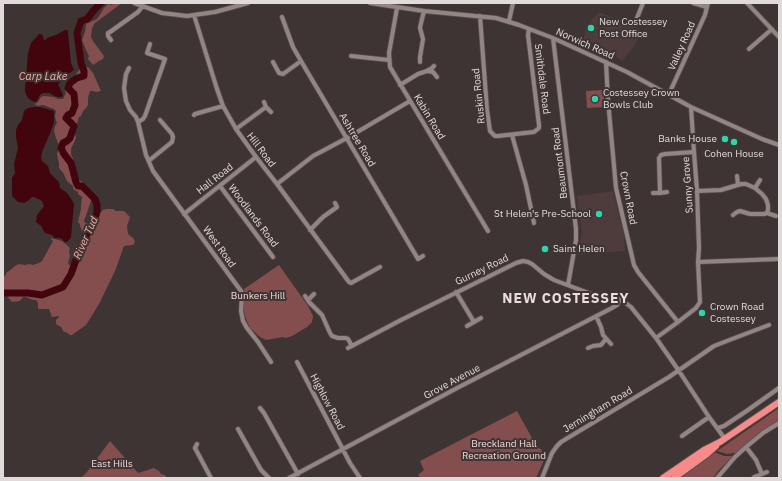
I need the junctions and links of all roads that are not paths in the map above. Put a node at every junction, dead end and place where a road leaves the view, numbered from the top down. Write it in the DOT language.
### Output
graph roads {
  1 [pos="134,3"];
  2 [pos="248,3"];
  3 [pos="370,3"];
  4 [pos="513,3"];
  5 [pos="643,3"];
  6 [pos="693,3"];
  7 [pos="747,3"];
  8 [pos="707,5"];
  9 [pos="142,6"];
  10 [pos="397,8"];
  11 [pos="424,11"];
  12 [pos="194,15"];
  13 [pos="480,16"];
  14 [pos="644,16"];
  15 [pos="282,17"];
  16 [pos="509,21"];
  17 [pos="529,28"];
  18 [pos="772,29"];
  19 [pos="779,37"];
  20 [pos="553,38"];
  21 [pos="111,40"];
  22 [pos="150,44"];
  23 [pos="749,49"];
  24 [pos="166,54"];
  25 [pos="351,56"];
  26 [pos="165,59"];
  27 [pos="389,60"];
  28 [pos="301,61"];
  29 [pos="273,62"];
  30 [pos="420,62"];
  31 [pos="606,62"];
  32 [pos="434,66"];
  33 [pos="129,68"];
  34 [pos="428,71"];
  35 [pos="437,77"];
  36 [pos="400,85"];
  37 [pos="669,94"];
  38 [pos="410,101"];
  39 [pos="264,102"];
  40 [pos="223,106"];
  41 [pos="266,107"];
  42 [pos="692,107"];
  43 [pos="271,112"];
  44 [pos="194,115"];
  45 [pos="160,120"];
  46 [pos="138,122"];
  47 [pos="236,130"];
  48 [pos="512,135"];
  49 [pos="347,138"];
  50 [pos="779,145"];
  51 [pos="168,146"];
  52 [pos="171,150"];
  53 [pos="694,152"];
  54 [pos="256,157"];
  55 [pos="148,160"];
  56 [pos="737,176"];
  57 [pos="760,180"];
  58 [pos="277,184"];
  59 [pos="738,185"];
  60 [pos="220,186"];
  61 [pos="755,188"];
  62 [pos="697,191"];
  63 [pos="667,192"];
  64 [pos="653,193"];
  65 [pos="660,193"];
  66 [pos="335,203"];
  67 [pos="767,212"];
  68 [pos="184,214"];
  69 [pos="733,215"];
  70 [pos="776,216"];
  71 [pos="534,223"];
  72 [pos="310,230"];
  73 [pos="488,231"];
  74 [pos="423,256"];
  75 [pos="273,257"];
  76 [pos="779,259"];
  77 [pos="698,262"];
  78 [pos="379,270"];
  79 [pos="568,285"];
  80 [pos="456,292"];
  81 [pos="314,294"];
  82 [pos="305,296"];
  83 [pos="620,299"];
  84 [pos="308,300"];
  85 [pos="596,316"];
  86 [pos="481,318"];
  87 [pos="474,322"];
  88 [pos="678,322"];
  89 [pos="769,325"];
  90 [pos="467,326"];
  91 [pos="656,338"];
  92 [pos="606,340"];
  93 [pos="611,344"];
  94 [pos="588,348"];
  95 [pos="271,362"];
  96 [pos="297,362"];
  97 [pos="679,371"];
  98 [pos="779,388"];
  99 [pos="779,402"];
  100 [pos="260,408"];
  101 [pos="709,417"];
  102 [pos="779,423"];
  103 [pos="718,428"];
  104 [pos="238,430"];
  105 [pos="682,436"];
  106 [pos="723,440"];
  107 [pos="197,444"];
  108 [pos="746,447"];
  109 [pos="344,449"];
  110 [pos="767,472"];
  111 [pos="298,474"];
  112 [pos="762,474"];
  113 [pos="754,477"];
  114 [pos="211,478"];
  115 [pos="269,478"];
  116 [pos="289,478"];
  117 [pos="360,478"];
  118 [pos="542,478"];
  119 [pos="663,478"];
  120 [pos="674,478"];
  121 [pos="717,478"];
  1 -- 9 [label="street"];
  2 -- 12 [label="street"];
  3 -- 10 [label="street, Norwich Road"];
  4 -- 16 [label="street"];
  5 -- 14 [label="street"];
  6 -- 8 [label="street"];
  7 -- 18 [label="street"];
  8 -- 37 [label="street, Valley Road"];
  9 -- 12 [label="street"];
  9 -- 21 [label="street"];
  10 -- 11 [label="street, Norwich Road"];
  10 -- 27 [label="street, Kabin Road"];
  11 -- 13 [label="street, Norwich Road"];
  11 -- 30 [label="street"];
  12 -- 40 [label="street, Hill Road"];
  13 -- 16 [label="street, Norwich Road"];
  13 -- 48 [label="street, Ruskin Road"];
  15 -- 28 [label="street, Ashtree Road"];
  16 -- 17 [label="street, Norwich Road"];
  17 -- 20 [label="street, Norwich Road"];
  17 -- 48 [label="street, Smithdale Road"];
  18 -- 19 [label="street"];
  18 -- 23 [label="street"];
  20 -- 31 [label="street, Norwich Road"];
  20 -- 79 [label="street, Beaumont Road"];
  22 -- 26 [label="street"];
  24 -- 26 [label="street"];
  25 -- 27 [label="street"];
  26 -- 46 [label="street"];
  27 -- 36 [label="street, Kabin Road"];
  28 -- 29 [label="street"];
  28 -- 49 [label="street, Ashtree Road"];
  31 -- 37 [label="street, Norwich Road"];
  31 -- 88 [label="street, Crown Road"];
  32 -- 34 [label="street"];
  33 -- 46 [label="street, West Road"];
  34 -- 35 [label="street"];
  34 -- 36 [label="street"];
  36 -- 38 [label="street, Kabin Road"];
  37 -- 42 [label="street, Norwich Road"];
  38 -- 49 [label="street"];
  38 -- 73 [label="street, Kabin Road"];
  39 -- 41 [label="street"];
  40 -- 44 [label="street"];
  40 -- 47 [label="street, Hill Road"];
  41 -- 43 [label="street"];
  41 -- 47 [label="street"];
  42 -- 50 [label="street, Norwich Road"];
  42 -- 53 [label="street, Sunny Grove"];
  45 -- 51 [label="street"];
  46 -- 55 [label="street, West Road"];
  47 -- 54 [label="street, Hill Road"];
  48 -- 71 [label="street"];
  49 -- 58 [label="street"];
  49 -- 74 [label="street, Ashtree Road"];
  51 -- 52 [label="street"];
  51 -- 55 [label="street"];
  53 -- 62 [label="street, Sunny Grove"];
  53 -- 65 [label="street"];
  54 -- 58 [label="street, Hill Road"];
  54 -- 60 [label="street, Hall Road"];
  55 -- 68 [label="street, West Road"];
  56 -- 59 [label="street"];
  57 -- 61 [label="street"];
  58 -- 72 [label="street, Hill Road"];
  59 -- 61 [label="street"];
  59 -- 62 [label="street"];
  60 -- 68 [label="street, Hall Road"];
  60 -- 75 [label="street, Woodlands Road"];
  61 -- 67 [label="street"];
  62 -- 77 [label="street, Sunny Grove"];
  63 -- 65 [label="street"];
  64 -- 65 [label="street"];
  66 -- 72 [label="street"];
  67 -- 69 [label="street"];
  67 -- 70 [label="street"];
  68 -- 95 [label="street, West Road"];
  72 -- 78 [label="street, Hill Road"];
  76 -- 77 [label="street"];
  77 -- 88 [label="street, Sunny Grove"];
  79 -- 80 [label="street, Gurney Road"];
  79 -- 83 [label="street, Gurney Road"];
  80 -- 84 [label="street, Gurney Road"];
  80 -- 87 [label="street"];
  81 -- 84 [label="street"];
  82 -- 84 [label="street"];
  83 -- 85 [label="street, Grove Avenue"];
  83 -- 91 [label="street"];
  85 -- 92 [label="street"];
  85 -- 109 [label="street, Grove Avenue"];
  86 -- 87 [label="street"];
  87 -- 90 [label="street"];
  88 -- 91 [label="street"];
  89 -- 97 [label="street, Jerningham Road"];
  91 -- 97 [label="street"];
  92 -- 93 [label="street"];
  92 -- 94 [label="street"];
  96 -- 109 [label="street, Highlow Road"];
  97 -- 101 [label="street"];
  97 -- 118 [label="street, Jerningham Road"];
  98 -- 103 [label="street"];
  99 -- 106 [label="highway"];
  100 -- 111 [label="street"];
  101 -- 103 [label="street"];
  101 -- 105 [label="street"];
  102 -- 108 [label="street"];
  103 -- 106 [label="street"];
  104 -- 115 [label="street"];
  106 -- 119 [label="highway"];
  106 -- 120 [label="highway"];
  107 -- 114 [label="street"];
  108 -- 112 [label="street"];
  108 -- 121 [label="street"];
  109 -- 111 [label="street, Grove Avenue"];
  109 -- 117 [label="street, Highlow Road"];
  110 -- 112 [label="street"];
  111 -- 116 [label="street, Grove Avenue"];
  112 -- 113 [label="street"];
}
